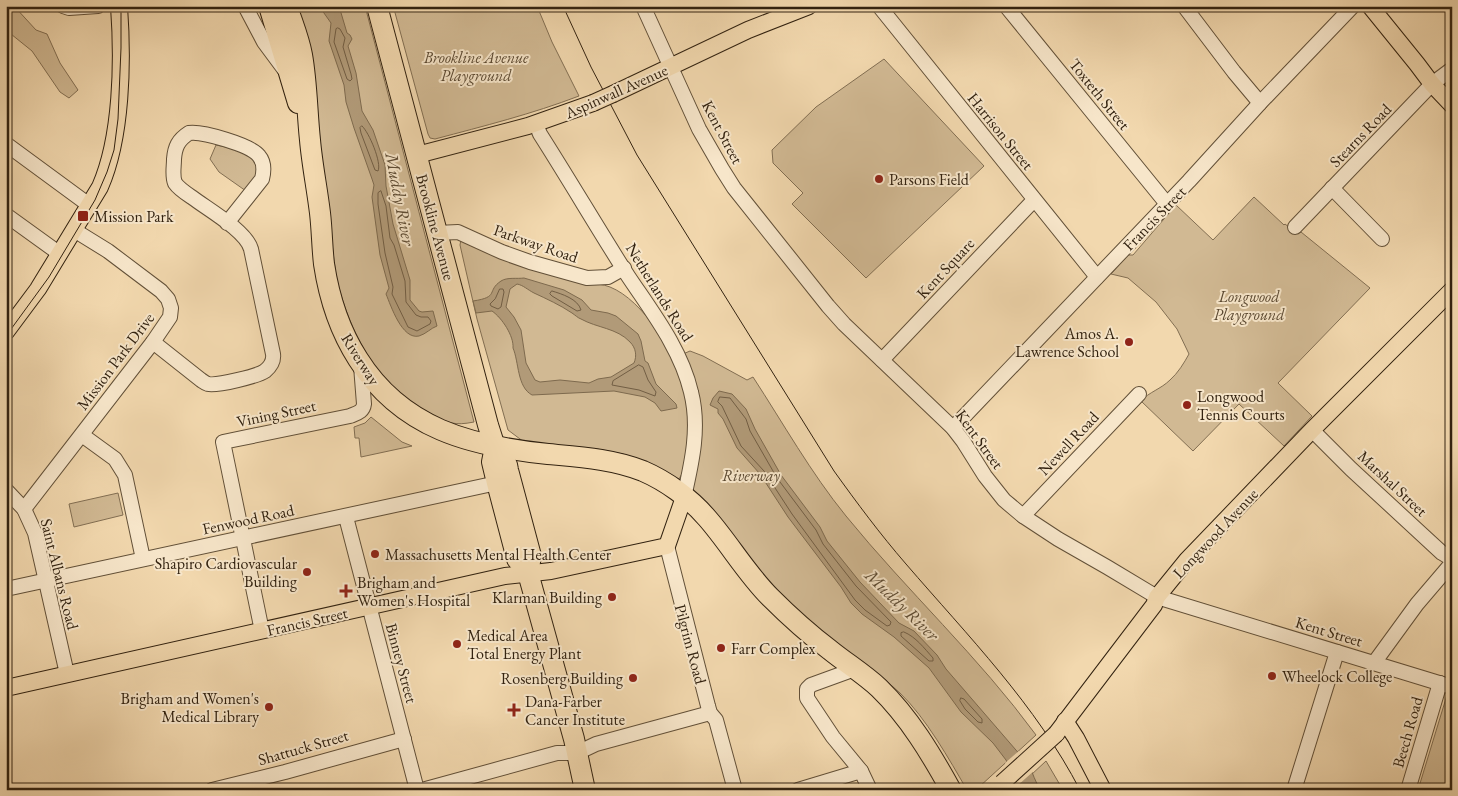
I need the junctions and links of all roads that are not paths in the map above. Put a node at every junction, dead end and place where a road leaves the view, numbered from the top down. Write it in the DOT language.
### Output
graph roads {
  1 [pos="63,6"];
  2 [pos="98,6"];
  3 [pos="119,6"];
  4 [pos="245,6"];
  5 [pos="269,6"];
  6 [pos="287,6"];
  7 [pos="377,6"];
  8 [pos="643,6"];
  9 [pos="809,6"];
  10 [pos="879,6"];
  11 [pos="1006,6"];
  12 [pos="1184,6"];
  13 [pos="1353,6"];
  14 [pos="1370,6"];
  15 [pos="671,67"];
  16 [pos="1452,69"];
  17 [pos="292,80"];
  18 [pos="1432,84"];
  19 [pos="1260,102"];
  20 [pos="1452,105"];
  21 [pos="536,124"];
  22 [pos="310,143"];
  23 [pos="6,144"];
  24 [pos="417,155"];
  25 [pos="1332,188"];
  26 [pos="1034,200"];
  27 [pos="1167,204"];
  28 [pos="89,205"];
  29 [pos="6,215"];
  30 [pos="227,223"];
  31 [pos="1295,227"];
  32 [pos="74,230"];
  33 [pos="437,233"];
  34 [pos="1382,239"];
  35 [pos="60,254"];
  36 [pos="624,268"];
  37 [pos="1096,277"];
  38 [pos="1452,290"];
  39 [pos="6,332"];
  40 [pos="153,342"];
  41 [pos="882,360"];
  42 [pos="361,365"];
  43 [pos="1139,394"];
  44 [pos="953,428"];
  45 [pos="1312,430"];
  46 [pos="82,435"];
  47 [pos="495,447"];
  48 [pos="497,483"];
  49 [pos="6,490"];
  50 [pos="684,496"];
  51 [pos="24,510"];
  52 [pos="1023,516"];
  53 [pos="346,517"];
  54 [pos="242,538"];
  55 [pos="666,546"];
  56 [pos="143,559"];
  57 [pos="1452,561"];
  58 [pos="528,573"];
  59 [pos="46,580"];
  60 [pos="6,589"];
  61 [pos="1157,597"];
  62 [pos="369,607"];
  63 [pos="262,630"];
  64 [pos="1337,652"];
  65 [pos="1374,663"];
  66 [pos="856,669"];
  67 [pos="67,674"];
  68 [pos="1446,685"];
  69 [pos="6,688"];
  70 [pos="710,713"];
  71 [pos="1061,727"];
  72 [pos="404,739"];
  73 [pos="577,753"];
  74 [pos="861,772"];
  75 [pos="999,787"];
  76 [pos="212,790"];
  77 [pos="417,790"];
  78 [pos="422,790"];
  79 [pos="585,790"];
  80 [pos="735,790"];
  81 [pos="798,790"];
  82 [pos="870,790"];
  83 [pos="951,790"];
  84 [pos="1103,790"];
  85 [pos="1294,790"];
  86 [pos="1408,790"];
  1 -- 2 [label="street"];
  3 -- 28 [label="main road"];
  4 -- 17 [label="street"];
  5 -- 17 [label="highway, Riverway"];
  6 -- 22 [label="highway, Riverway"];
  7 -- 24 [label="highway, Brookline Avenue"];
  8 -- 15 [label="street, Kent Street"];
  9 -- 15 [label="main road, Aspinwall Avenue"];
  10 -- 26 [label="street, Harrison Street"];
  11 -- 27 [label="street, Toxteth Street"];
  12 -- 19 [label="street"];
  13 -- 19 [label="street, Francis Street"];
  14 -- 18 [label="main road"];
  15 -- 21 [label="main road, Aspinwall Avenue, bridge"];
  15 -- 41 [label="street, Kent Street"];
  16 -- 18 [label="street, Stearns Road"];
  17 -- 22 [label="highway, Riverway"];
  18 -- 20 [label="main road"];
  18 -- 25 [label="street, Stearns Road"];
  19 -- 27 [label="street, Francis Street"];
  21 -- 24 [label="main road, Aspinwall Avenue"];
  21 -- 36 [label="street, Netherlands Road"];
  22 -- 42 [label="highway, Riverway"];
  23 -- 28 [label="street"];
  24 -- 33 [label="highway, Brookline Avenue"];
  25 -- 31 [label="street, Stearns Road"];
  25 -- 34 [label="street"];
  26 -- 37 [label="street, Harrison Street"];
  26 -- 41 [label="street, Kent Square"];
  27 -- 37 [label="street, Francis Street"];
  28 -- 32 [label="main road"];
  29 -- 35 [label="street"];
  30 -- 30 [label="street"];
  30 -- 40 [label="street"];
  32 -- 35 [label="main road"];
  32 -- 40 [label="street, Mission Park Drive"];
  33 -- 36 [label="street, Parkway Road"];
  33 -- 47 [label="highway, Brookline Avenue"];
  35 -- 39 [label="main road"];
  36 -- 50 [label="street, Netherlands Road"];
  37 -- 44 [label="street, Francis Street"];
  38 -- 45 [label="main road, Longwood Avenue"];
  40 -- 46 [label="street, Mission Park Drive"];
  41 -- 44 [label="street, Kent Street"];
  42 -- 47 [label="highway, Riverway"];
  42 -- 54 [label="street, Vining Street"];
  43 -- 52 [label="street, Newell Road"];
  44 -- 52 [label="street, Kent Street"];
  45 -- 57 [label="street, Marshal Street"];
  45 -- 61 [label="main road, Longwood Avenue"];
  46 -- 51 [label="street, Mission Park Drive"];
  46 -- 56 [label="street"];
  47 -- 48 [label="highway, Brookline Avenue"];
  47 -- 50 [label="highway, Riverway"];
  47 -- 58 [label="highway, Brookline Avenue"];
  48 -- 53 [label="street, Fenwood Road"];
  48 -- 58 [label="highway, Brookline Avenue"];
  49 -- 51 [label="street, Saint Albans Road"];
  50 -- 55 [label="main road"];
  50 -- 66 [label="highway, Riverway"];
  51 -- 59 [label="street, Saint Albans Road"];
  52 -- 61 [label="street, Kent Street"];
  53 -- 54 [label="street, Fenwood Road"];
  53 -- 62 [label="street, Binney Street"];
  54 -- 56 [label="street, Fenwood Road"];
  54 -- 63 [label="street, Vining Street"];
  55 -- 58 [label="main road, Francis Street"];
  55 -- 70 [label="street, Pilgrim Road"];
  56 -- 59 [label="street, Fenwood Road"];
  57 -- 65 [label="street"];
  58 -- 62 [label="main road, Francis Street"];
  58 -- 73 [label="highway, Brookline Avenue"];
  59 -- 60 [label="street, Fenwood Road"];
  59 -- 67 [label="street, Saint Albans Road"];
  61 -- 64 [label="street, Kent Street"];
  61 -- 71 [label="main road, Longwood Avenue"];
  62 -- 63 [label="main road, Francis Street"];
  62 -- 72 [label="street, Binney Street"];
  63 -- 67 [label="main road, Francis Street"];
  64 -- 65 [label="street, Kent Street"];
  64 -- 85 [label="street"];
  65 -- 68 [label="street, Kent Street"];
  66 -- 74 [label="street"];
  66 -- 83 [label="highway, Riverway"];
  67 -- 69 [label="main road, Francis Street"];
  68 -- 86 [label="street, Beech Road"];
  70 -- 73 [label="street"];
  70 -- 80 [label="street, Pilgrim Road"];
  71 -- 75 [label="main road, Longwood Avenue, bridge"];
  71 -- 84 [label="main road"];
  72 -- 76 [label="street, Shattuck Street"];
  72 -- 77 [label="street, Binney Street"];
  73 -- 78 [label="street"];
  73 -- 79 [label="highway, Brookline Avenue"];
  74 -- 81 [label="street"];
  74 -- 82 [label="street"];
}
